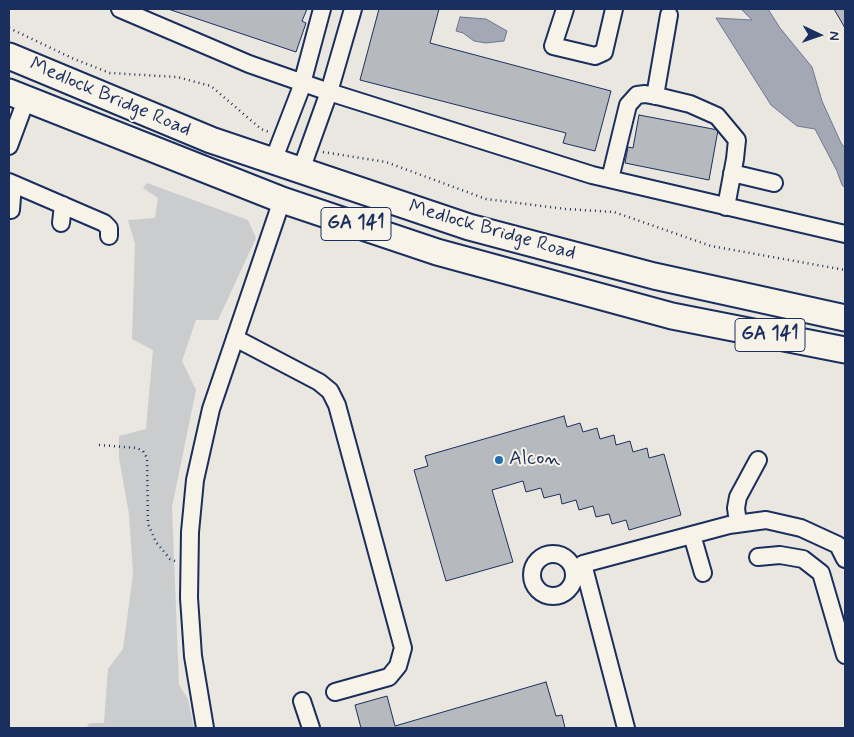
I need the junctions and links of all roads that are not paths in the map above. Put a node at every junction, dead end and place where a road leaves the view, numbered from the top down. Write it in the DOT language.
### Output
graph roads {
  1 [pos="120,9"];
  2 [pos="353,9"];
  3 [pos="565,9"];
  4 [pos="614,9"];
  5 [pos="669,15"];
  6 [pos="320,16"];
  7 [pos="346,31"];
  8 [pos="9,41"];
  9 [pos="9,56"];
  10 [pos="56,77"];
  11 [pos="302,82"];
  12 [pos="329,92"];
  13 [pos="17,96"];
  14 [pos="656,96"];
  15 [pos="9,146"];
  16 [pos="304,160"];
  17 [pos="272,161"];
  18 [pos="732,173"];
  19 [pos="610,179"];
  20 [pos="11,183"];
  21 [pos="774,183"];
  22 [pos="282,200"];
  23 [pos="62,205"];
  24 [pos="726,207"];
  25 [pos="11,210"];
  26 [pos="61,223"];
  27 [pos="845,234"];
  28 [pos="109,236"];
  29 [pos="845,318"];
  30 [pos="235,338"];
  31 [pos="845,350"];
  32 [pos="758,460"];
  33 [pos="738,523"];
  34 [pos="692,535"];
  35 [pos="758,557"];
  36 [pos="845,559"];
  37 [pos="703,573"];
  38 [pos="845,655"];
  39 [pos="334,692"];
  40 [pos="302,700"];
  41 [pos="205,728"];
  42 [pos="311,728"];
  43 [pos="626,728"];
  1 -- 11 [label="lane"];
  2 -- 7 [label="lane"];
  3 -- 4 [label="lane"];
  5 -- 14 [label="lane"];
  6 -- 7 [label="lane"];
  6 -- 11 [label="lane"];
  7 -- 12 [label="lane"];
  8 -- 10 [label="highway"];
  9 -- 10 [label="highway, Medlock Bridge Road / GA 141"];
  10 -- 17 [label="highway, Medlock Bridge Road / GA 141"];
  11 -- 12 [label="lane"];
  11 -- 17 [label="lane"];
  12 -- 16 [label="lane"];
  12 -- 19 [label="lane"];
  13 -- 15 [label="lane"];
  13 -- 22 [label="highway, Medlock Bridge Road / GA 141"];
  14 -- 18 [label="lane"];
  14 -- 19 [label="lane"];
  16 -- 17 [label="highway, Medlock Bridge Road / GA 141"];
  16 -- 29 [label="highway, Medlock Bridge Road / GA 141"];
  18 -- 21 [label="lane"];
  18 -- 24 [label="lane"];
  19 -- 24 [label="lane"];
  20 -- 23 [label="lane"];
  20 -- 25 [label="lane"];
  22 -- 30 [label="lane"];
  22 -- 31 [label="highway, Medlock Bridge Road / GA 141"];
  23 -- 26 [label="lane"];
  23 -- 28 [label="lane"];
  24 -- 27 [label="lane"];
  30 -- 39 [label="lane"];
  30 -- 41 [label="lane"];
  32 -- 33 [label="lane"];
  33 -- 34 [label="lane"];
  33 -- 36 [label="lane"];
  34 -- 37 [label="lane"];
  34 -- 43 [label="lane"];
  35 -- 38 [label="lane"];
  40 -- 42 [label="lane"];
}
